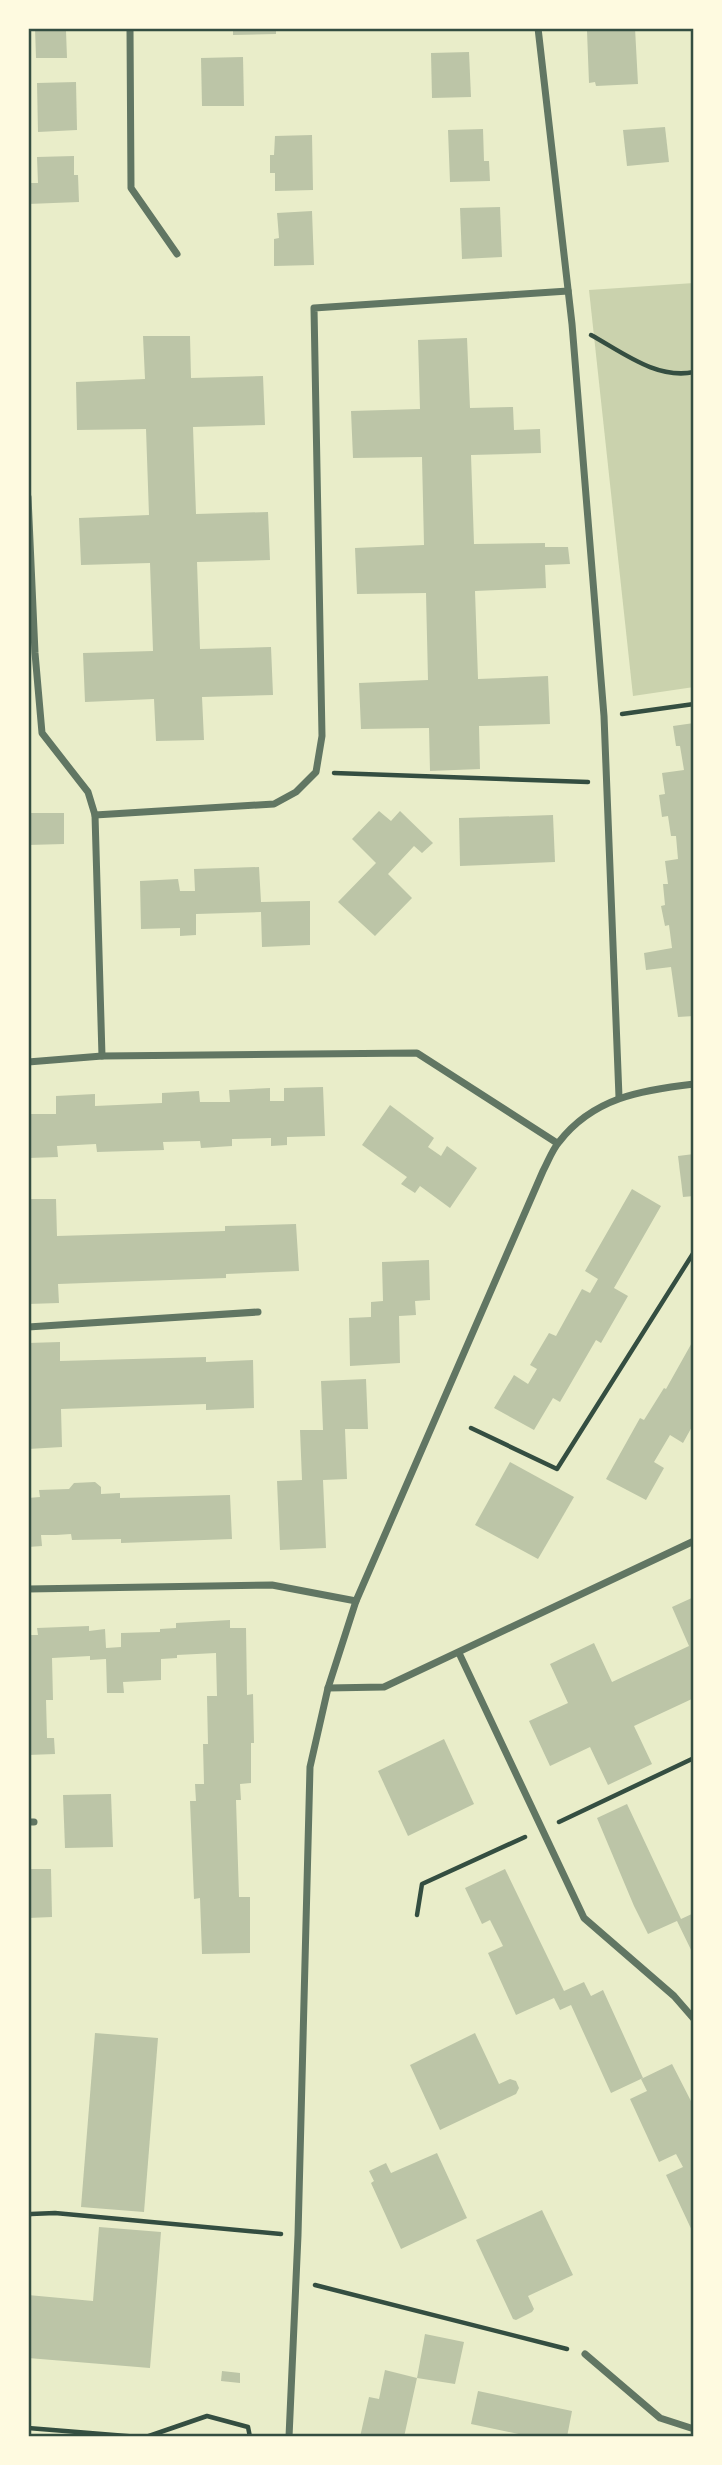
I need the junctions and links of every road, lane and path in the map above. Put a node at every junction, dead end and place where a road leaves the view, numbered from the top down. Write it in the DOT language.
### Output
graph roads {
  1 [pos="130,28"];
  2 [pos="538,28"];
  3 [pos="177,254"];
  4 [pos="568,291"];
  5 [pos="572,324"];
  6 [pos="694,372"];
  7 [pos="28,497"];
  8 [pos="694,704"];
  9 [pos="604,716"];
  10 [pos="316,772"];
  11 [pos="606,783"];
  12 [pos="95,815"];
  13 [pos="102,1056"];
  14 [pos="28,1062"];
  15 [pos="694,1084"];
  16 [pos="619,1097"];
  17 [pos="558,1143"];
  18 [pos="694,1252"];
  19 [pos="258,1312"];
  20 [pos="28,1327"];
  21 [pos="471,1427"];
  22 [pos="694,1541"];
  23 [pos="28,1589"];
  24 [pos="356,1601"];
  25 [pos="459,1653"];
  26 [pos="328,1688"];
  27 [pos="694,1758"];
  28 [pos="542,1830"];
  29 [pos="417,1915"];
  30 [pos="694,2019"];
  31 [pos="28,2216"];
  32 [pos="298,2235"];
  33 [pos="297,2280"];
  34 [pos="584,2354"];
  35 [pos="28,2428"];
  36 [pos="694,2429"];
  37 [pos="139,2437"];
  38 [pos="146,2437"];
  39 [pos="250,2437"];
  40 [pos="289,2437"];
  1 -- 3 [label="street"];
  2 -- 4 [label="street"];
  4 -- 5 [label="street"];
  4 -- 10 [label="street"];
  5 -- 6 [label="path"];
  5 -- 9 [label="street"];
  7 -- 12 [label="street"];
  8 -- 9 [label="path"];
  9 -- 11 [label="street"];
  10 -- 11 [label="path"];
  10 -- 12 [label="street"];
  11 -- 16 [label="street"];
  12 -- 13 [label="street"];
  13 -- 14 [label="street"];
  13 -- 17 [label="street"];
  15 -- 16 [label="street"];
  16 -- 17 [label="street"];
  17 -- 24 [label="street"];
  18 -- 21 [label="path"];
  19 -- 20 [label="street"];
  22 -- 25 [label="street"];
  23 -- 24 [label="street"];
  24 -- 26 [label="street"];
  25 -- 26 [label="street"];
  25 -- 28 [label="street"];
  26 -- 32 [label="street"];
  27 -- 28 [label="path"];
  28 -- 29 [label="path"];
  28 -- 30 [label="street"];
  31 -- 32 [label="path"];
  32 -- 33 [label="street"];
  33 -- 34 [label="path"];
  33 -- 40 [label="street"];
  34 -- 36 [label="street"];
  35 -- 37 [label="path"];
  38 -- 39 [label="path"];
}
